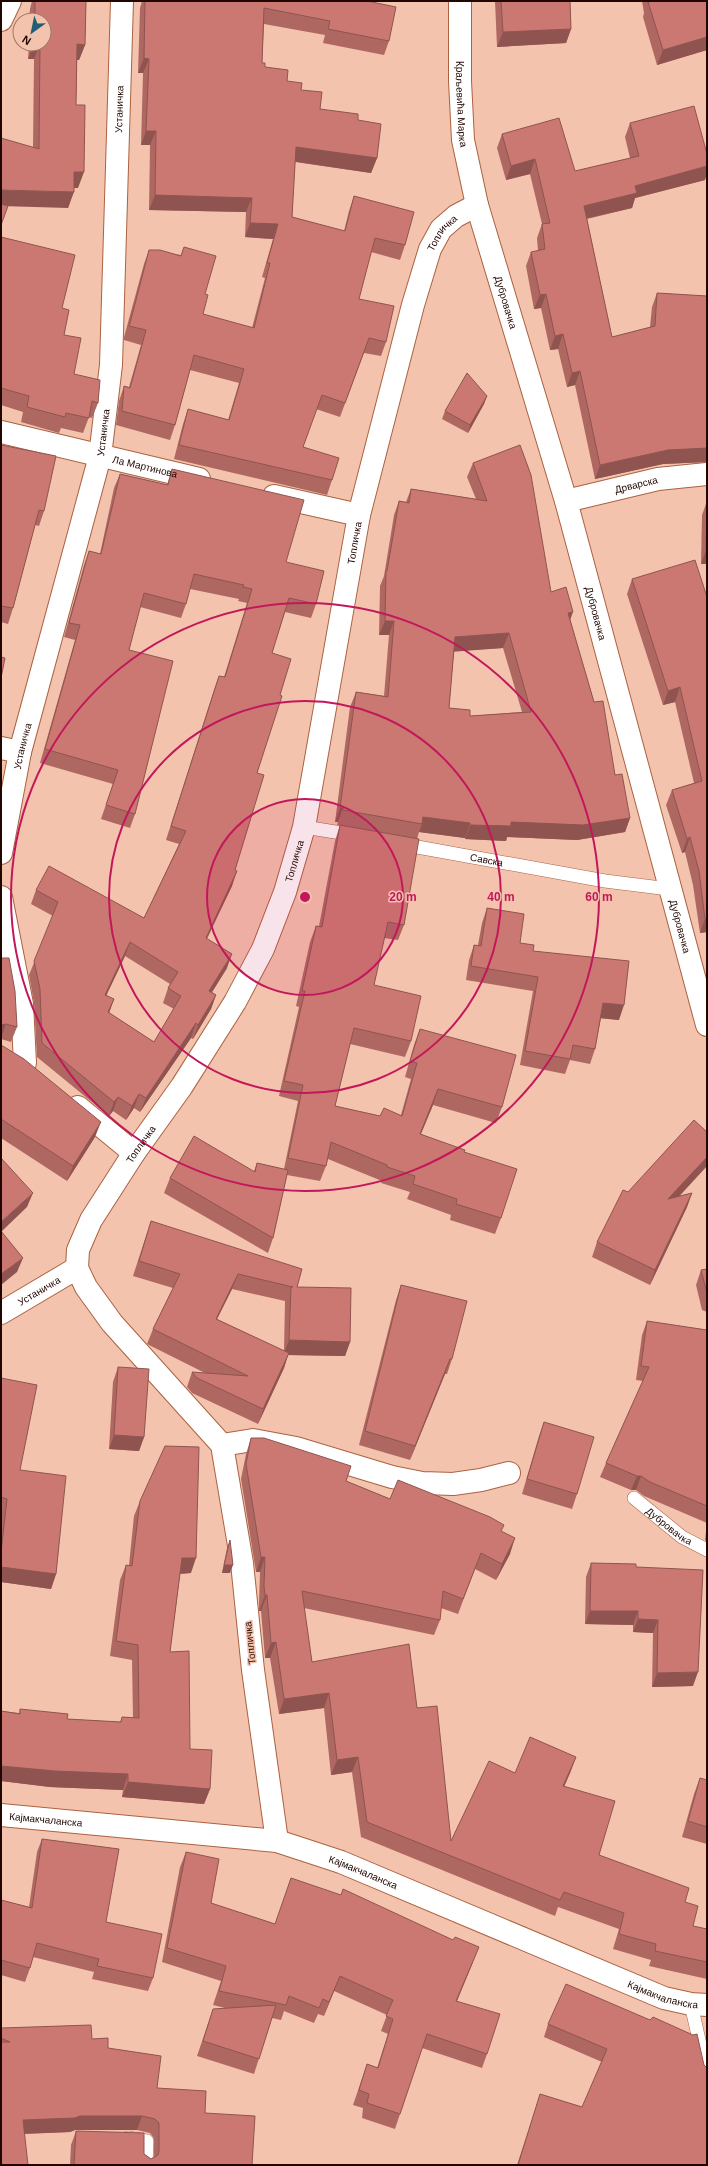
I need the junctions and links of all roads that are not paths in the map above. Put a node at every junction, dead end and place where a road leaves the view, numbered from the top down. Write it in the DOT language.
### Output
graph roads {
  1 [pos="10,1"];
  2 [pos="122,1"];
  3 [pos="460,1"];
  4 [pos="1,20"];
  5 [pos="477,205"];
  6 [pos="1,432"];
  7 [pos="100,456"];
  8 [pos="707,474"];
  9 [pos="222,484"];
  10 [pos="252,491"];
  11 [pos="566,501"];
  12 [pos="359,515"];
  13 [pos="11,750"];
  14 [pos="304,827"];
  15 [pos="366,838"];
  16 [pos="390,842"];
  17 [pos="1,853"];
  18 [pos="670,889"];
  19 [pos="1,897"];
  20 [pos="707,1025"];
  21 [pos="43,1078"];
  22 [pos="62,1093"];
  23 [pos="134,1153"];
  24 [pos="77,1268"];
  25 [pos="1,1313"];
  26 [pos="222,1445"];
  27 [pos="509,1473"];
  28 [pos="634,1498"];
  29 [pos="707,1550"];
  30 [pos="1,1815"];
  31 [pos="277,1840"];
  32 [pos="699,2005"];
  33 [pos="707,2076"];
  34 [pos="114,2138"];
  35 [pos="146,2165"];
  1 -- 4 [label="street"];
  2 -- 7 [label="street, Устаничка"];
  3 -- 5 [label="street, Краљевића Марка"];
  5 -- 11 [label="street, Дубровачка"];
  5 -- 12 [label="street, Топличка"];
  6 -- 7 [label="street, Ла Мартинова"];
  7 -- 9 [label="street, Ла Мартинова"];
  7 -- 13 [label="street, Устаничка"];
  8 -- 11 [label="street, Дрварска"];
  10 -- 12 [label="street"];
  11 -- 18 [label="street, Дубровачка"];
  12 -- 14 [label="street, Топличка"];
  13 -- 17 [label="street, Устаничка"];
  14 -- 15 [label="lane"];
  14 -- 23 [label="street, Топличка"];
  16 -- 18 [label="lane, Савска"];
  18 -- 20 [label="street, Дубровачка"];
  19 -- 21 [label="street"];
  22 -- 23 [label="street"];
  23 -- 24 [label="street, Топличка"];
  24 -- 25 [label="street, Устаничка"];
  24 -- 26 [label="street"];
  26 -- 27 [label="street"];
  26 -- 31 [label="street, Топличка"];
  28 -- 29 [label="lane, Дубровачка"];
  30 -- 31 [label="street, Кајмакчаланска"];
  31 -- 32 [label="street, Кајмакчаланска"];
  32 -- 33 [label="lane"];
  34 -- 35 [label="lane"];
}
